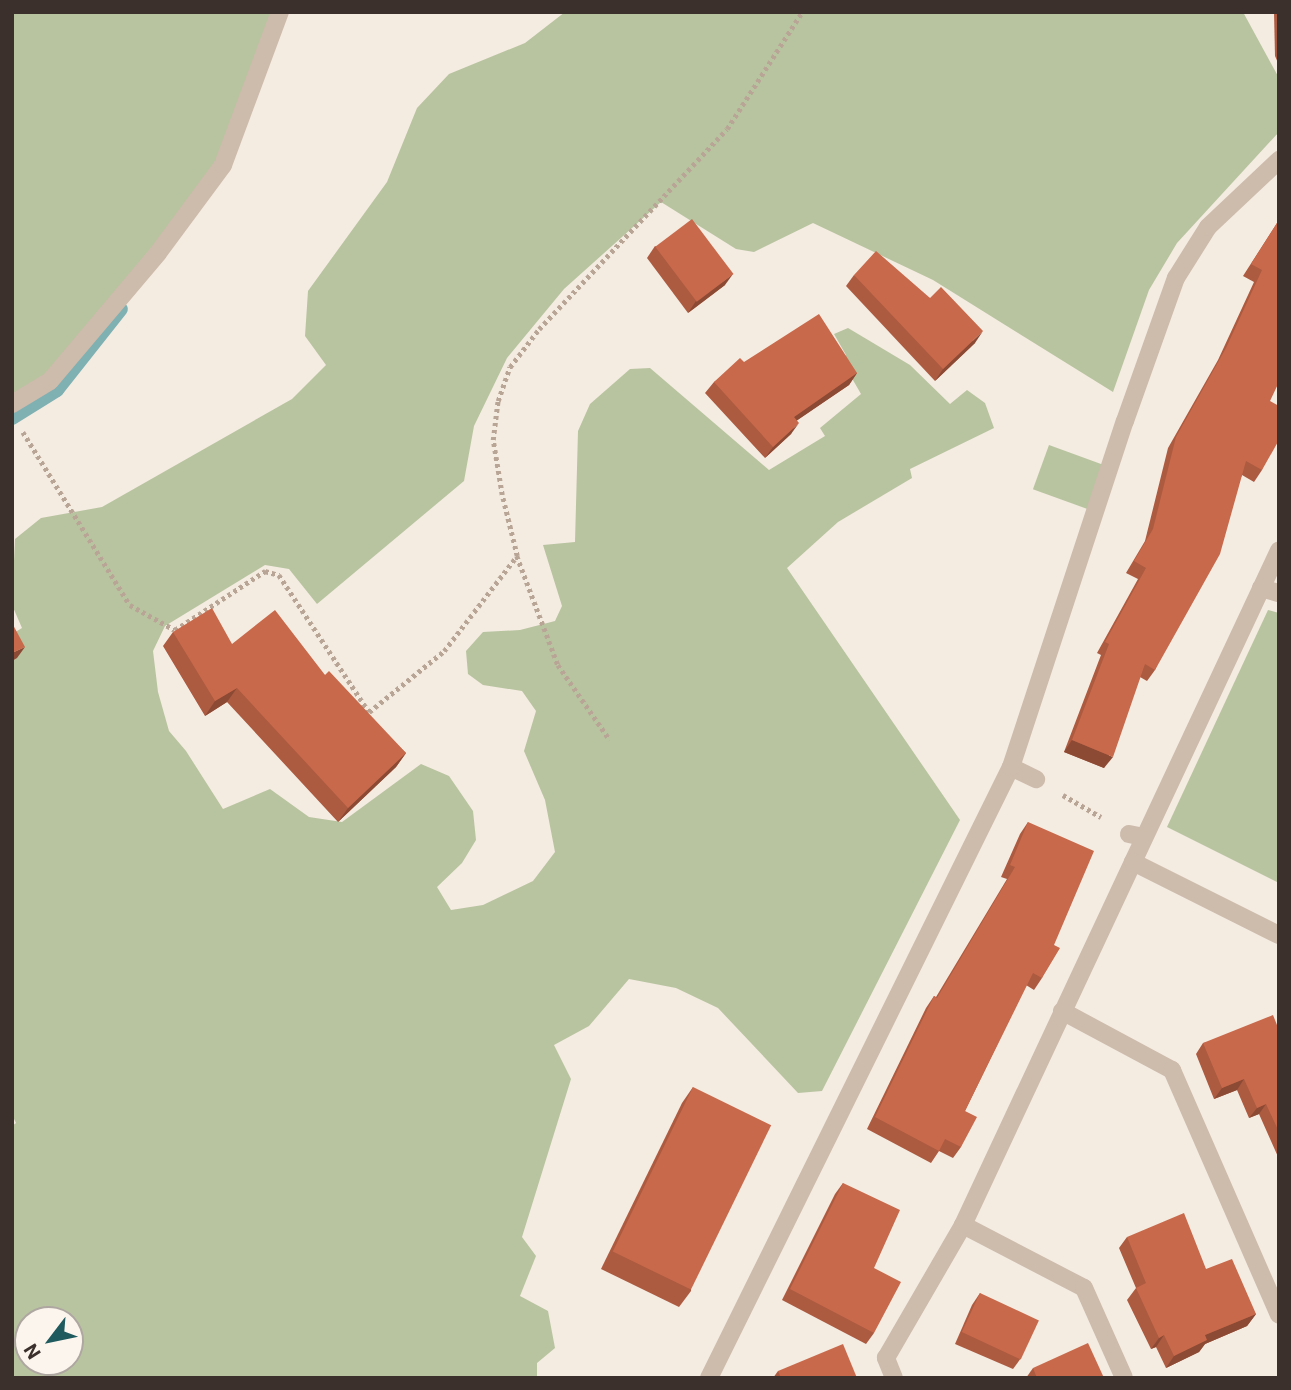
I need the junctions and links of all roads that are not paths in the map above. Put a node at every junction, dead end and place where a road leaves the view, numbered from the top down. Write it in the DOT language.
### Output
graph roads {
  1 [pos="280,12"];
  2 [pos="1279,160"];
  3 [pos="12,404"];
  4 [pos="1279,551"];
  5 [pos="1261,588"];
  6 [pos="1279,593"];
  7 [pos="1012,767"];
  8 [pos="1037,779"];
  9 [pos="1133,862"];
  10 [pos="1279,935"];
  11 [pos="1062,1011"];
  12 [pos="963,1225"];
  13 [pos="1279,1315"];
  14 [pos="709,1378"];
  15 [pos="894,1378"];
  16 [pos="1124,1378"];
  1 -- 3 [label="street"];
  2 -- 7 [label="street"];
  4 -- 5 [label="street"];
  5 -- 6 [label="street"];
  5 -- 9 [label="street"];
  7 -- 8 [label="street"];
  7 -- 14 [label="street"];
  9 -- 10 [label="street"];
  9 -- 11 [label="street"];
  11 -- 12 [label="street"];
  11 -- 13 [label="street"];
  12 -- 15 [label="street"];
  12 -- 16 [label="street"];
}
